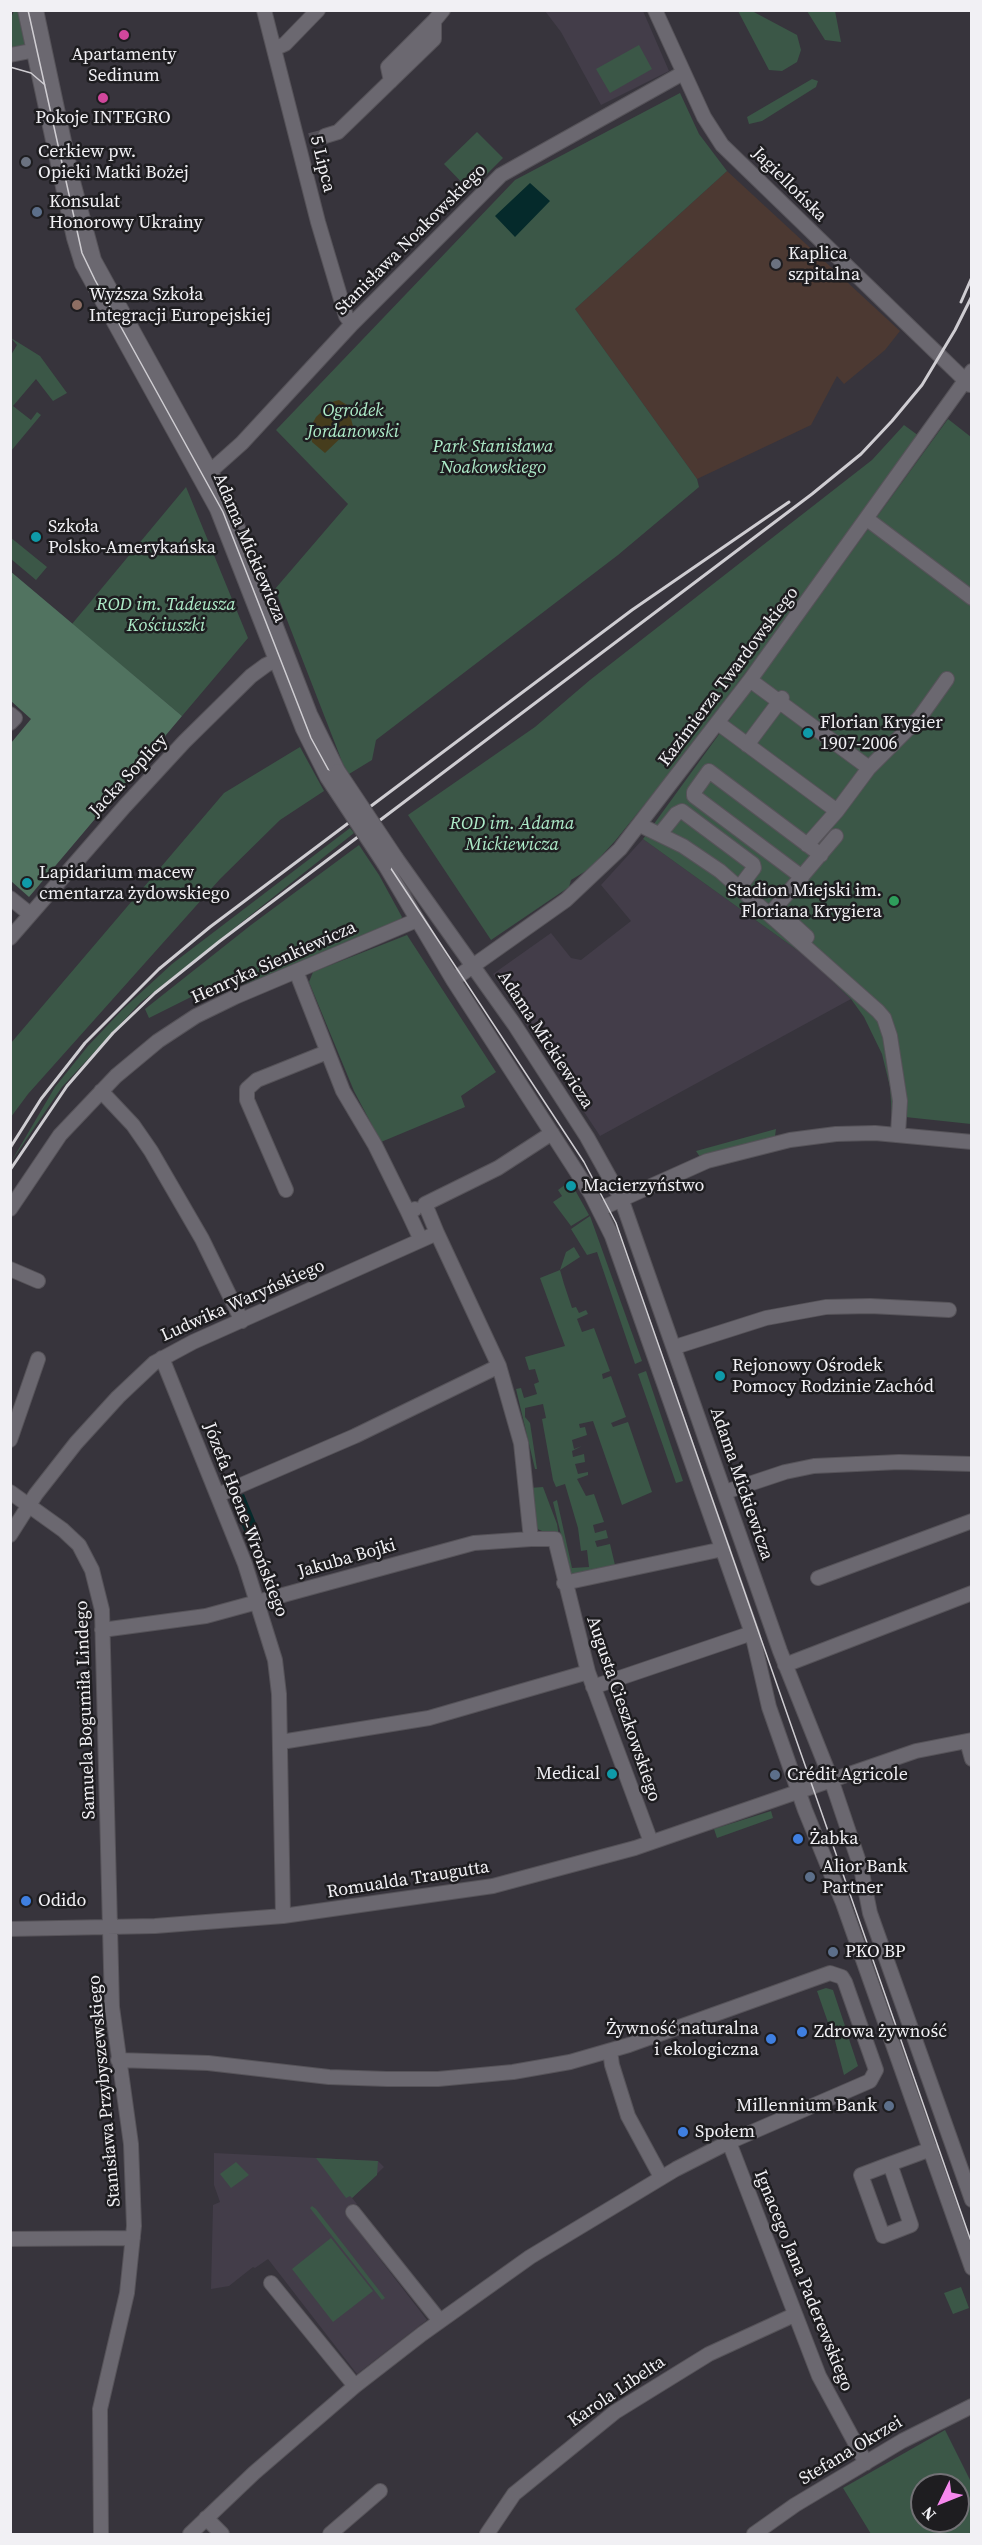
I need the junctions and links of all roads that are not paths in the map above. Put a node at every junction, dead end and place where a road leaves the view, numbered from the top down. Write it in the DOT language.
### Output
graph roads {
  1 [pos="25,10"];
  2 [pos="36,10"];
  3 [pos="264,10"];
  4 [pos="318,10"];
  5 [pos="655,10"];
  6 [pos="439,16"];
  7 [pos="39,49"];
  8 [pos="274,49"];
  9 [pos="11,55"];
  10 [pos="683,73"];
  11 [pos="325,136"];
  12 [pos="352,324"];
  13 [pos="969,380"];
  14 [pos="205,473"];
  15 [pos="867,519"];
  16 [pos="972,598"];
  17 [pos="282,657"];
  18 [pos="947,679"];
  19 [pos="750,680"];
  20 [pos="781,700"];
  21 [pos="718,723"];
  22 [pos="747,745"];
  23 [pos="689,760"];
  24 [pos="869,768"];
  25 [pos="707,774"];
  26 [pos="837,812"];
  27 [pos="640,825"];
  28 [pos="660,834"];
  29 [pos="836,836"];
  30 [pos="807,845"];
  31 [pos="821,855"];
  32 [pos="390,862"];
  33 [pos="802,877"];
  34 [pos="739,888"];
  35 [pos="10,898"];
  36 [pos="772,912"];
  37 [pos="30,914"];
  38 [pos="417,920"];
  39 [pos="10,938"];
  40 [pos="474,965"];
  41 [pos="296,971"];
  42 [pos="453,980"];
  43 [pos="857,981"];
  44 [pos="327,1052"];
  45 [pos="101,1091"];
  46 [pos="552,1133"];
  47 [pos="898,1134"];
  48 [pos="972,1142"];
  49 [pos="286,1190"];
  50 [pos="621,1198"];
  51 [pos="425,1204"];
  52 [pos="10,1209"];
  53 [pos="600,1209"];
  54 [pos="408,1212"];
  55 [pos="437,1233"];
  56 [pos="421,1240"];
  57 [pos="10,1269"];
  58 [pos="38,1281"];
  59 [pos="948,1310"];
  60 [pos="242,1321"];
  61 [pos="675,1347"];
  62 [pos="162,1358"];
  63 [pos="38,1359"];
  64 [pos="499,1366"];
  65 [pos="10,1440"];
  66 [pos="972,1464"];
  67 [pos="10,1492"];
  68 [pos="725,1492"];
  69 [pos="218,1496"];
  70 [pos="30,1503"];
  71 [pos="972,1521"];
  72 [pos="10,1535"];
  73 [pos="531,1539"];
  74 [pos="723,1549"];
  75 [pos="818,1578"];
  76 [pos="564,1583"];
  77 [pos="972,1593"];
  78 [pos="259,1602"];
  79 [pos="102,1629"];
  80 [pos="752,1633"];
  81 [pos="785,1665"];
  82 [pos="588,1672"];
  83 [pos="592,1687"];
  84 [pos="969,1741"];
  85 [pos="281,1742"];
  86 [pos="972,1759"];
  87 [pos="831,1779"];
  88 [pos="798,1790"];
  89 [pos="651,1842"];
  90 [pos="283,1916"];
  91 [pos="111,1928"];
  92 [pos="10,1929"];
  93 [pos="904,2010"];
  94 [pos="883,2018"];
  95 [pos="860,2026"];
  96 [pos="610,2051"];
  97 [pos="118,2060"];
  98 [pos="729,2142"];
  99 [pos="931,2150"];
  100 [pos="890,2164"];
  101 [pos="660,2177"];
  102 [pos="972,2200"];
  103 [pos="353,2212"];
  104 [pos="133,2238"];
  105 [pos="10,2239"];
  106 [pos="972,2268"];
  107 [pos="271,2283"];
  108 [pos="794,2315"];
  109 [pos="440,2321"];
  110 [pos="355,2386"];
  111 [pos="972,2406"];
  112 [pos="866,2463"];
  113 [pos="380,2491"];
  114 [pos="206,2518"];
  115 [pos="101,2535"];
  116 [pos="190,2535"];
  117 [pos="222,2535"];
  118 [pos="330,2535"];
  119 [pos="487,2535"];
  120 [pos="754,2535"];
  1 -- 7 [label="street, Adama Mickiewicza"];
  2 -- 7 [label="street, Adama Mickiewicza"];
  3 -- 8 [label="street, 5 Lipca"];
  4 -- 8 [label="street"];
  5 -- 10 [label="street, Jagiellońska"];
  6 -- 11 [label="street"];
  7 -- 9 [label="street"];
  7 -- 14 [label="street, Adama Mickiewicza"];
  8 -- 12 [label="street, 5 Lipca"];
  10 -- 12 [label="street, Stanisława Noakowskiego"];
  10 -- 13 [label="street, Jagiellońska"];
  12 -- 14 [label="street, Stanisława Noakowskiego"];
  13 -- 15 [label="street, Kazimierza Twardowskiego"];
  14 -- 17 [label="street, Adama Mickiewicza"];
  15 -- 16 [label="street"];
  15 -- 19 [label="street, Kazimierza Twardowskiego"];
  17 -- 32 [label="street, Adama Mickiewicza, bridge"];
  17 -- 37 [label="street, Jacka Soplicy"];
  18 -- 24 [label="street"];
  19 -- 20 [label="street"];
  19 -- 21 [label="street, Kazimierza Twardowskiego"];
  20 -- 22 [label="street"];
  20 -- 24 [label="street"];
  21 -- 22 [label="street"];
  21 -- 23 [label="street, Kazimierza Twardowskiego"];
  22 -- 26 [label="street"];
  23 -- 25 [label="street"];
  23 -- 27 [label="street, Kazimierza Twardowskiego"];
  24 -- 26 [label="street"];
  25 -- 30 [label="street"];
  25 -- 33 [label="street"];
  26 -- 30 [label="street"];
  27 -- 28 [label="street"];
  27 -- 40 [label="street, Kazimierza Twardowskiego"];
  28 -- 34 [label="street"];
  28 -- 34 [label="street"];
  29 -- 31 [label="street"];
  30 -- 31 [label="street"];
  31 -- 33 [label="street"];
  32 -- 38 [label="street, Adama Mickiewicza"];
  32 -- 40 [label="street, Adama Mickiewicza"];
  33 -- 36 [label="street"];
  34 -- 36 [label="street"];
  35 -- 37 [label="street"];
  36 -- 43 [label="street"];
  36 -- 47 [label="street"];
  37 -- 39 [label="street, Jacka Soplicy"];
  38 -- 41 [label="street, Henryka Sienkiewicza"];
  38 -- 42 [label="street, Adama Mickiewicza"];
  40 -- 42 [label="street, Adama Mickiewicza"];
  40 -- 50 [label="street, Adama Mickiewicza"];
  41 -- 44 [label="street"];
  41 -- 45 [label="street, Henryka Sienkiewicza"];
  42 -- 46 [label="street, Adama Mickiewicza"];
  44 -- 49 [label="street"];
  44 -- 54 [label="street"];
  45 -- 52 [label="street, Henryka Sienkiewicza"];
  45 -- 60 [label="street"];
  46 -- 51 [label="street"];
  46 -- 53 [label="street, Adama Mickiewicza"];
  47 -- 48 [label="street"];
  47 -- 50 [label="street"];
  50 -- 53 [label="street"];
  50 -- 61 [label="street, Adama Mickiewicza"];
  51 -- 54 [label="street"];
  51 -- 55 [label="street"];
  53 -- 74 [label="street, Adama Mickiewicza"];
  54 -- 56 [label="street"];
  55 -- 56 [label="street, Ludwika Waryńskiego"];
  55 -- 64 [label="street"];
  56 -- 60 [label="street, Ludwika Waryńskiego"];
  57 -- 58 [label="street"];
  59 -- 61 [label="street"];
  60 -- 62 [label="street, Ludwika Waryńskiego"];
  61 -- 68 [label="street, Adama Mickiewicza"];
  62 -- 69 [label="street, Józefa Hoene-Wrońskiego"];
  62 -- 70 [label="street, Ludwika Waryńskiego"];
  63 -- 65 [label="street"];
  64 -- 69 [label="street"];
  64 -- 73 [label="street"];
  66 -- 68 [label="street"];
  67 -- 70 [label="street, Samuela Bogumiła Lindego"];
  68 -- 81 [label="street, Adama Mickiewicza"];
  69 -- 78 [label="street, Józefa Hoene-Wrońskiego"];
  70 -- 72 [label="street, Ludwika Waryńskiego"];
  70 -- 79 [label="street, Samuela Bogumiła Lindego"];
  71 -- 75 [label="street"];
  73 -- 76 [label="street, Augusta Cieszkowskiego"];
  73 -- 78 [label="street, Jakuba Bojki"];
  74 -- 76 [label="street"];
  74 -- 80 [label="street, Adama Mickiewicza"];
  76 -- 82 [label="street, Augusta Cieszkowskiego"];
  77 -- 81 [label="street"];
  78 -- 79 [label="street, Jakuba Bojki"];
  78 -- 85 [label="street, Józefa Hoene-Wrońskiego"];
  79 -- 91 [label="street, Samuela Bogumiła Lindego"];
  80 -- 83 [label="street"];
  80 -- 88 [label="street, Adama Mickiewicza"];
  81 -- 87 [label="street, Adama Mickiewicza"];
  82 -- 83 [label="street, Augusta Cieszkowskiego"];
  82 -- 85 [label="street"];
  83 -- 89 [label="street, Augusta Cieszkowskiego"];
  84 -- 86 [label="street"];
  84 -- 87 [label="street"];
  85 -- 90 [label="street, Józefa Hoene-Wrońskiego"];
  87 -- 88 [label="street"];
  87 -- 93 [label="street, Adama Mickiewicza"];
  88 -- 89 [label="street, Romualda Traugutta"];
  88 -- 94 [label="street, Adama Mickiewicza"];
  89 -- 90 [label="street, Romualda Traugutta"];
  90 -- 91 [label="street, Romualda Traugutta"];
  91 -- 92 [label="street, Romualda Traugutta"];
  91 -- 97 [label="street, Stanisława Przybyszewskiego"];
  93 -- 94 [label="street"];
  93 -- 102 [label="street, Adama Mickiewicza"];
  94 -- 95 [label="street"];
  94 -- 99 [label="street, Adama Mickiewicza"];
  95 -- 96 [label="street"];
  95 -- 98 [label="street"];
  96 -- 97 [label="street"];
  96 -- 101 [label="street"];
  97 -- 104 [label="street, Stanisława Przybyszewskiego"];
  98 -- 101 [label="street"];
  98 -- 108 [label="street, Ignacego Jana Paderewskiego"];
  99 -- 100 [label="street"];
  99 -- 106 [label="street, Adama Mickiewicza"];
  100 -- 100 [label="street"];
  101 -- 109 [label="street"];
  103 -- 109 [label="street"];
  104 -- 105 [label="street"];
  104 -- 115 [label="street, Stanisława Przybyszewskiego"];
  107 -- 110 [label="street"];
  108 -- 112 [label="street, Ignacego Jana Paderewskiego"];
  108 -- 119 [label="street, Karola Libelta"];
  109 -- 110 [label="street"];
  110 -- 114 [label="street"];
  111 -- 112 [label="street, Stefana Okrzei"];
  112 -- 120 [label="street, Stefana Okrzei"];
  113 -- 118 [label="street"];
  114 -- 116 [label="street"];
  114 -- 117 [label="street"];
}
